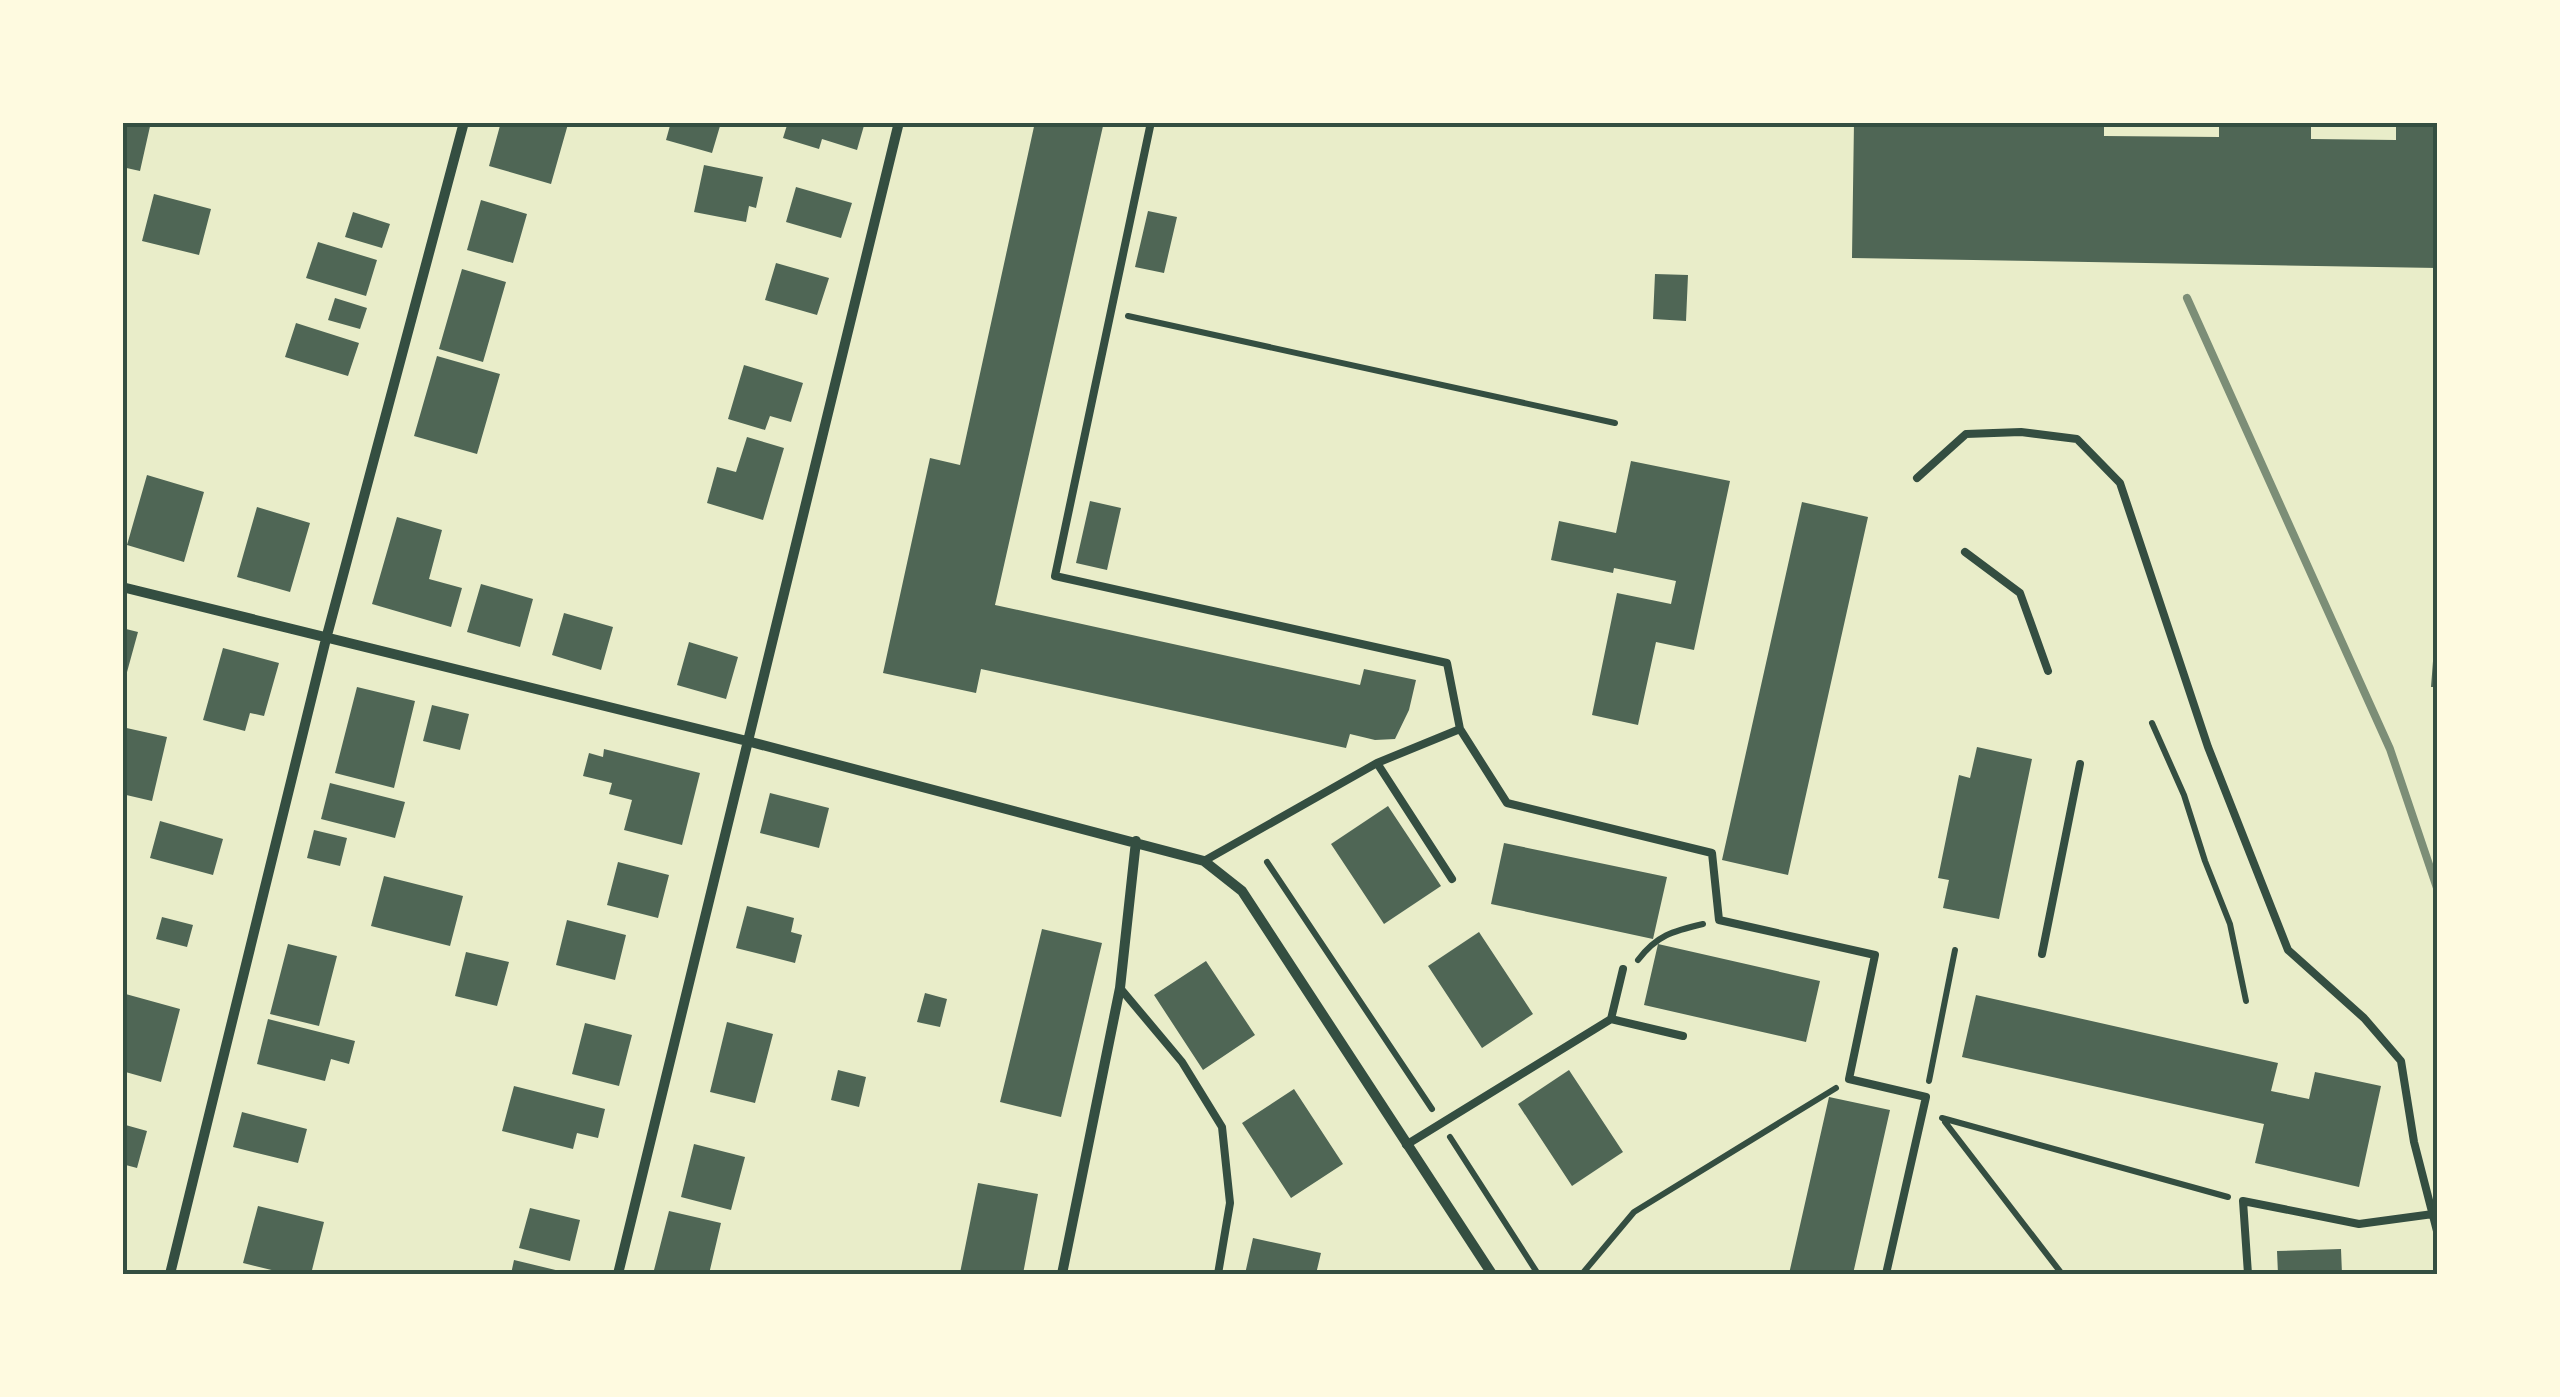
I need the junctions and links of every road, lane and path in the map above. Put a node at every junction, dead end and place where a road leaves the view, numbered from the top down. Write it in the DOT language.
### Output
graph roads {
  1 [pos="464,122"];
  2 [pos="899,122"];
  3 [pos="1151,122"];
  4 [pos="1111,312"];
  5 [pos="1615,423"];
  6 [pos="1917,478"];
  7 [pos="1965,552"];
  8 [pos="122,587"];
  9 [pos="326,639"];
  10 [pos="2048,670"];
  11 [pos="2152,722"];
  12 [pos="1460,729"];
  13 [pos="747,741"];
  14 [pos="1377,763"];
  15 [pos="2080,764"];
  16 [pos="1136,842"];
  17 [pos="1204,862"];
  18 [pos="1267,862"];
  19 [pos="1452,879"];
  20 [pos="1719,920"];
  21 [pos="1955,950"];
  22 [pos="2042,954"];
  23 [pos="1623,969"];
  24 [pos="1120,988"];
  25 [pos="2246,1002"];
  26 [pos="1612,1019"];
  27 [pos="1683,1036"];
  28 [pos="1849,1080"];
  29 [pos="1926,1097"];
  30 [pos="1944,1121"];
  31 [pos="1442,1123"];
  32 [pos="1406,1144"];
  33 [pos="2243,1201"];
  34 [pos="2432,1214"];
  35 [pos="2438,1234"];
  36 [pos="170,1274"];
  37 [pos="618,1274"];
  38 [pos="1062,1274"];
  39 [pos="1218,1274"];
  40 [pos="1492,1274"];
  41 [pos="1538,1274"];
  42 [pos="1582,1274"];
  43 [pos="1886,1274"];
  44 [pos="2062,1274"];
  45 [pos="2248,1274"];
  1 -- 9 [label="street"];
  2 -- 13 [label="street"];
  3 -- 4 [label="lane"];
  4 -- 5 [label="path"];
  4 -- 12 [label="lane"];
  6 -- 34 [label="lane"];
  7 -- 10 [label="lane"];
  8 -- 9 [label="street"];
  9 -- 13 [label="street"];
  9 -- 36 [label="street"];
  11 -- 25 [label="path"];
  12 -- 14 [label="lane"];
  12 -- 20 [label="lane"];
  13 -- 16 [label="street"];
  13 -- 37 [label="street"];
  14 -- 17 [label="lane"];
  14 -- 19 [label="lane"];
  15 -- 22 [label="lane"];
  16 -- 17 [label="street"];
  16 -- 24 [label="street"];
  17 -- 32 [label="street"];
  18 -- 31 [label="path"];
  20 -- 23 [label="path"];
  20 -- 28 [label="lane"];
  21 -- 29 [label="path"];
  23 -- 26 [label="lane"];
  24 -- 38 [label="street"];
  24 -- 39 [label="lane"];
  26 -- 27 [label="lane"];
  26 -- 31 [label="lane"];
  28 -- 29 [label="lane"];
  28 -- 42 [label="path"];
  29 -- 30 [label="path"];
  29 -- 43 [label="lane"];
  30 -- 33 [label="path"];
  30 -- 44 [label="path"];
  31 -- 32 [label="lane"];
  31 -- 41 [label="path"];
  32 -- 40 [label="street"];
  33 -- 34 [label="lane"];
  33 -- 45 [label="lane"];
  34 -- 35 [label="lane"];
}
